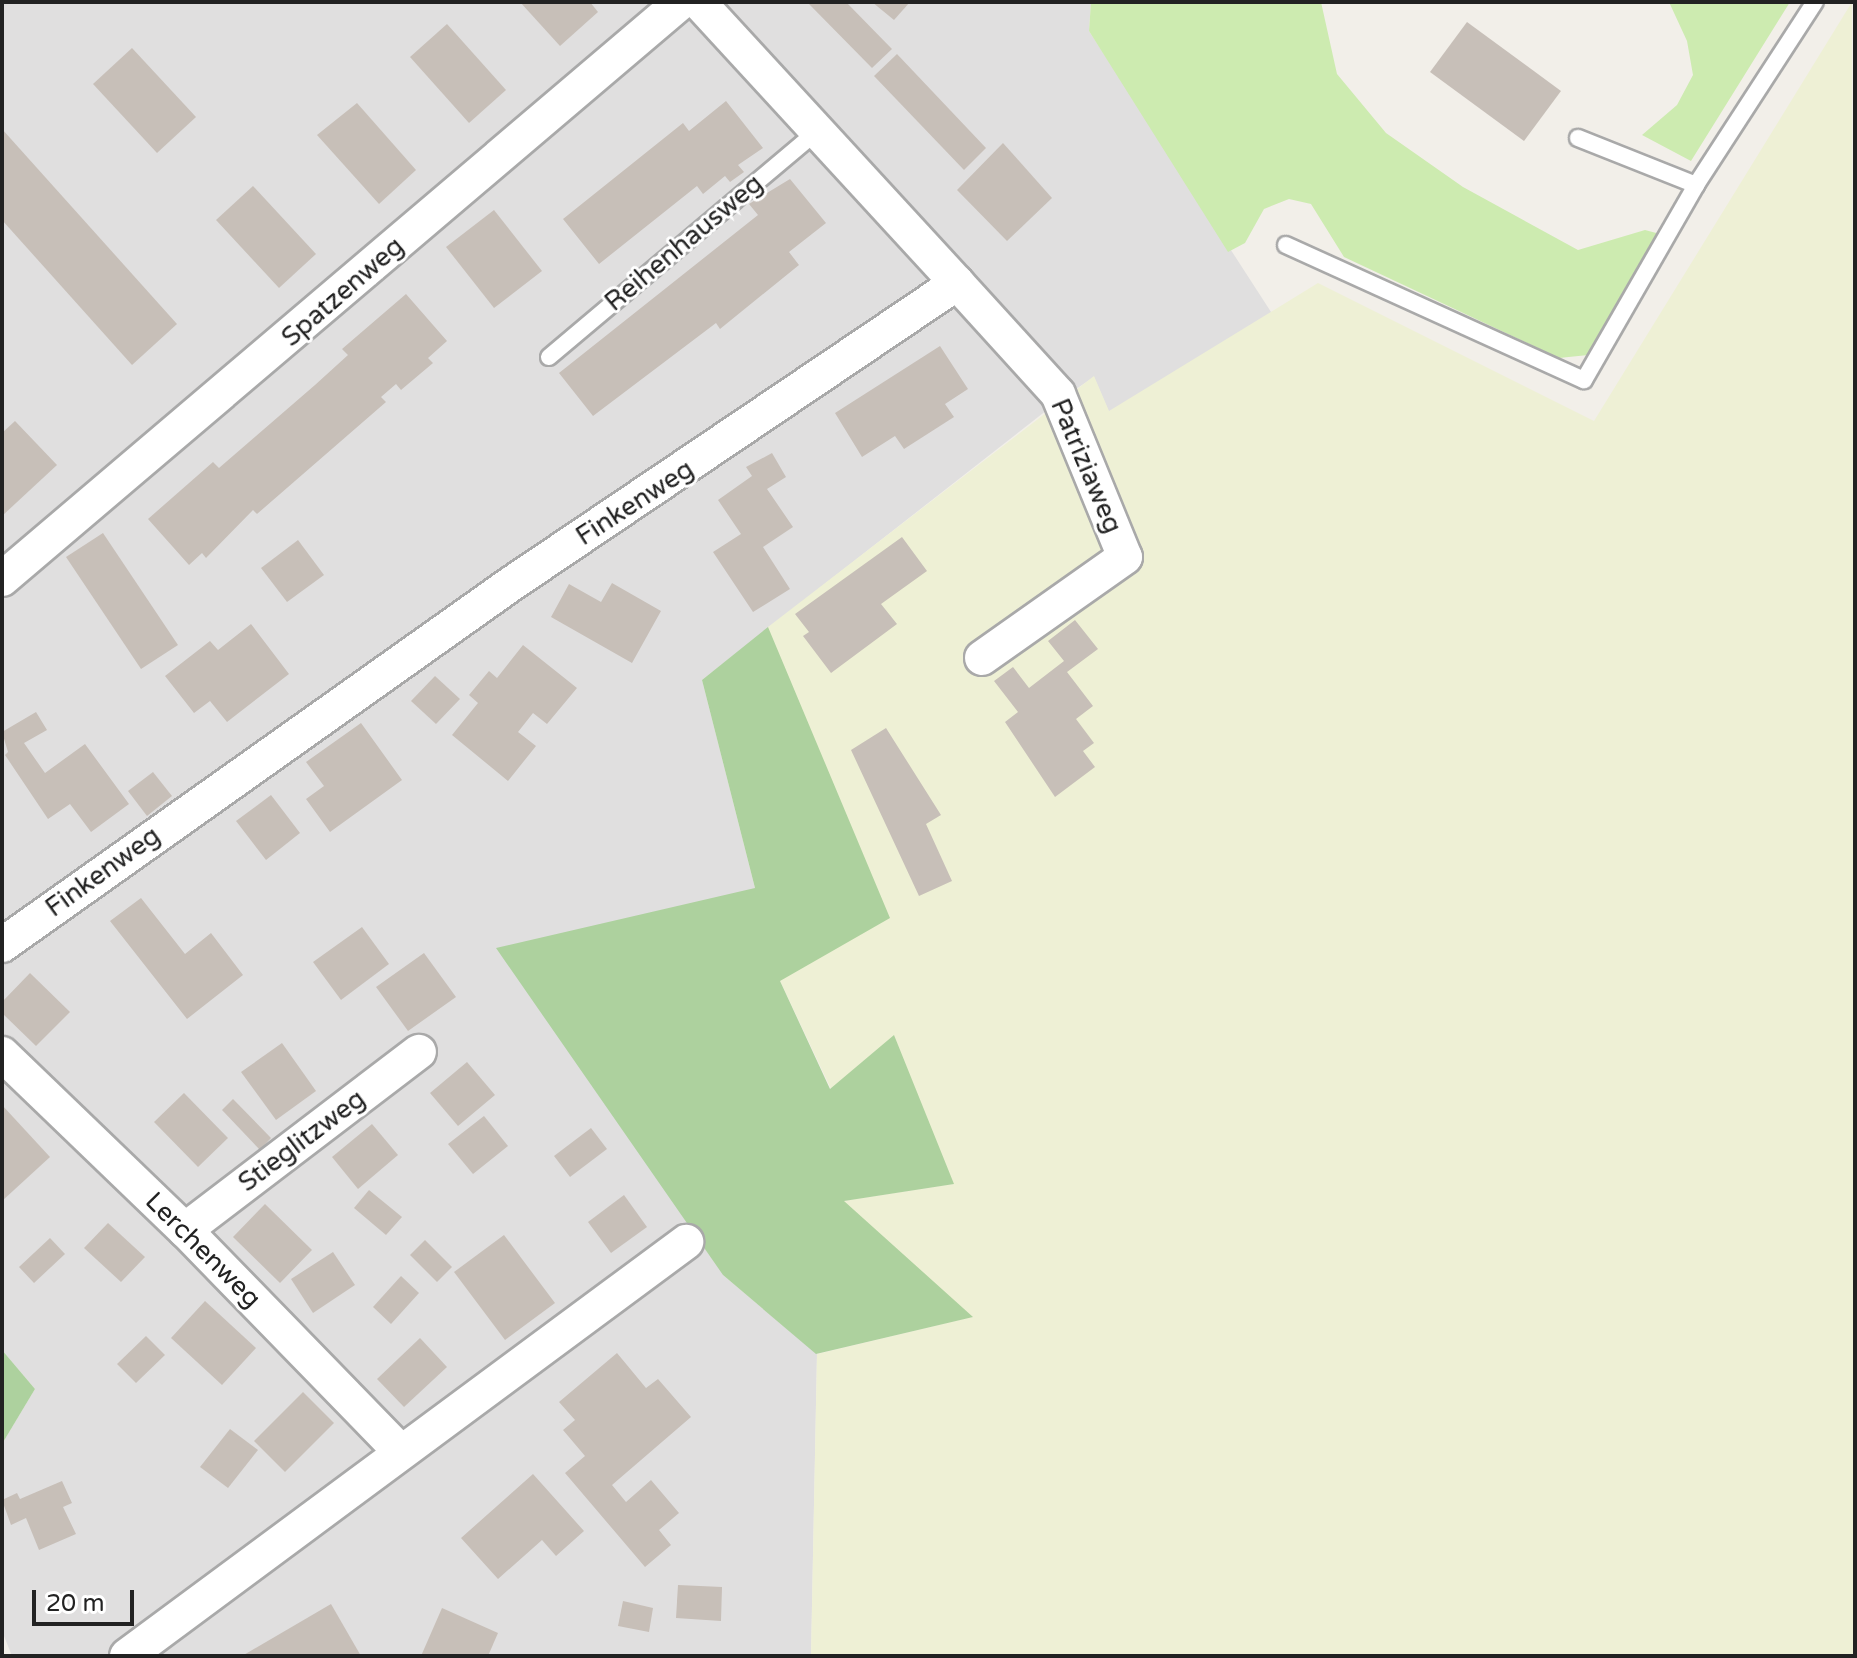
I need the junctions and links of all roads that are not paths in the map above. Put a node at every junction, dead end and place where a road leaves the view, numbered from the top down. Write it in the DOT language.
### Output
graph roads {
  1 [pos="681,2"];
  2 [pos="699,2"];
  3 [pos="1815,2"];
  4 [pos="819,130"];
  5 [pos="1578,138"];
  6 [pos="1696,185"];
  7 [pos="1286,245"];
  8 [pos="957,283"];
  9 [pos="549,357"];
  10 [pos="2,579"];
  11 [pos="982,658"];
  12 [pos="2,945"];
  13 [pos="419,1052"];
  14 [pos="2,1054"];
  15 [pos="185,1230"];
  16 [pos="686,1242"];
  17 [pos="399,1450"];
  18 [pos="127,1656"];
  1 -- 10 [label="street, Spatzenweg"];
  2 -- 4 [label="street"];
  3 -- 6 [label="lane"];
  4 -- 8 [label="street"];
  4 -- 9 [label="lane, Reihenhausweg"];
  5 -- 6 [label="lane"];
  6 -- 7 [label="lane"];
  8 -- 11 [label="street, Patriziaweg"];
  8 -- 12 [label="street, Finkenweg"];
  13 -- 15 [label="street, Stieglitzweg"];
  14 -- 15 [label="street, Lerchenweg"];
  15 -- 17 [label="street, Lerchenweg"];
  16 -- 17 [label="street"];
  17 -- 18 [label="street"];
}
